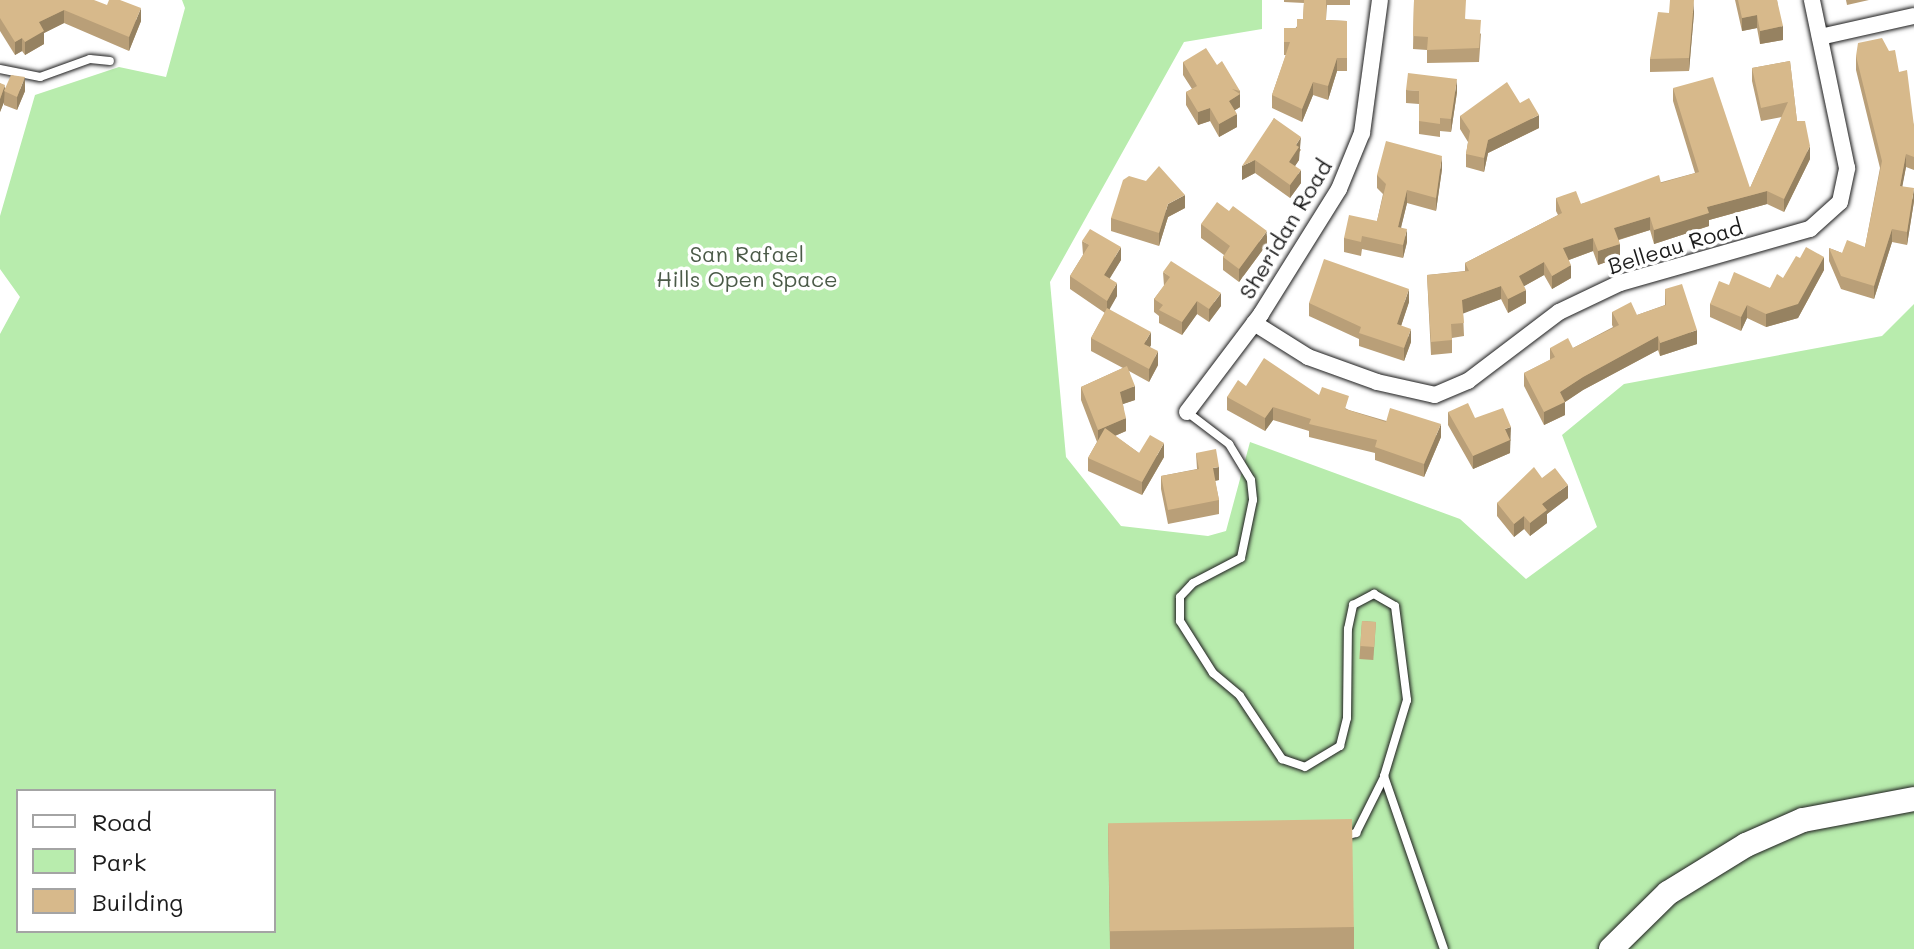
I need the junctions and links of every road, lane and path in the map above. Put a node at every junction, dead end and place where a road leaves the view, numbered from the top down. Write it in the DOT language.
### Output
graph roads {
  1 [pos="1380,0"];
  2 [pos="1812,0"];
  3 [pos="1914,16"];
  4 [pos="1820,37"];
  5 [pos="110,61"];
  6 [pos="0,69"];
  7 [pos="1254,323"];
  8 [pos="1187,412"];
  9 [pos="1384,776"];
  10 [pos="1914,799"];
  11 [pos="1329,838"];
  12 [pos="1444,949"];
  13 [pos="1611,949"];
  1 -- 7 [label="street, Sheridan Road"];
  2 -- 4 [label="street, Belleau Road"];
  3 -- 4 [label="street"];
  4 -- 7 [label="street, Belleau Road"];
  5 -- 6 [label="lane"];
  7 -- 8 [label="street, Sheridan Road"];
  8 -- 9 [label="lane"];
  9 -- 11 [label="lane"];
  9 -- 12 [label="lane"];
  10 -- 13 [label="street"];
}
